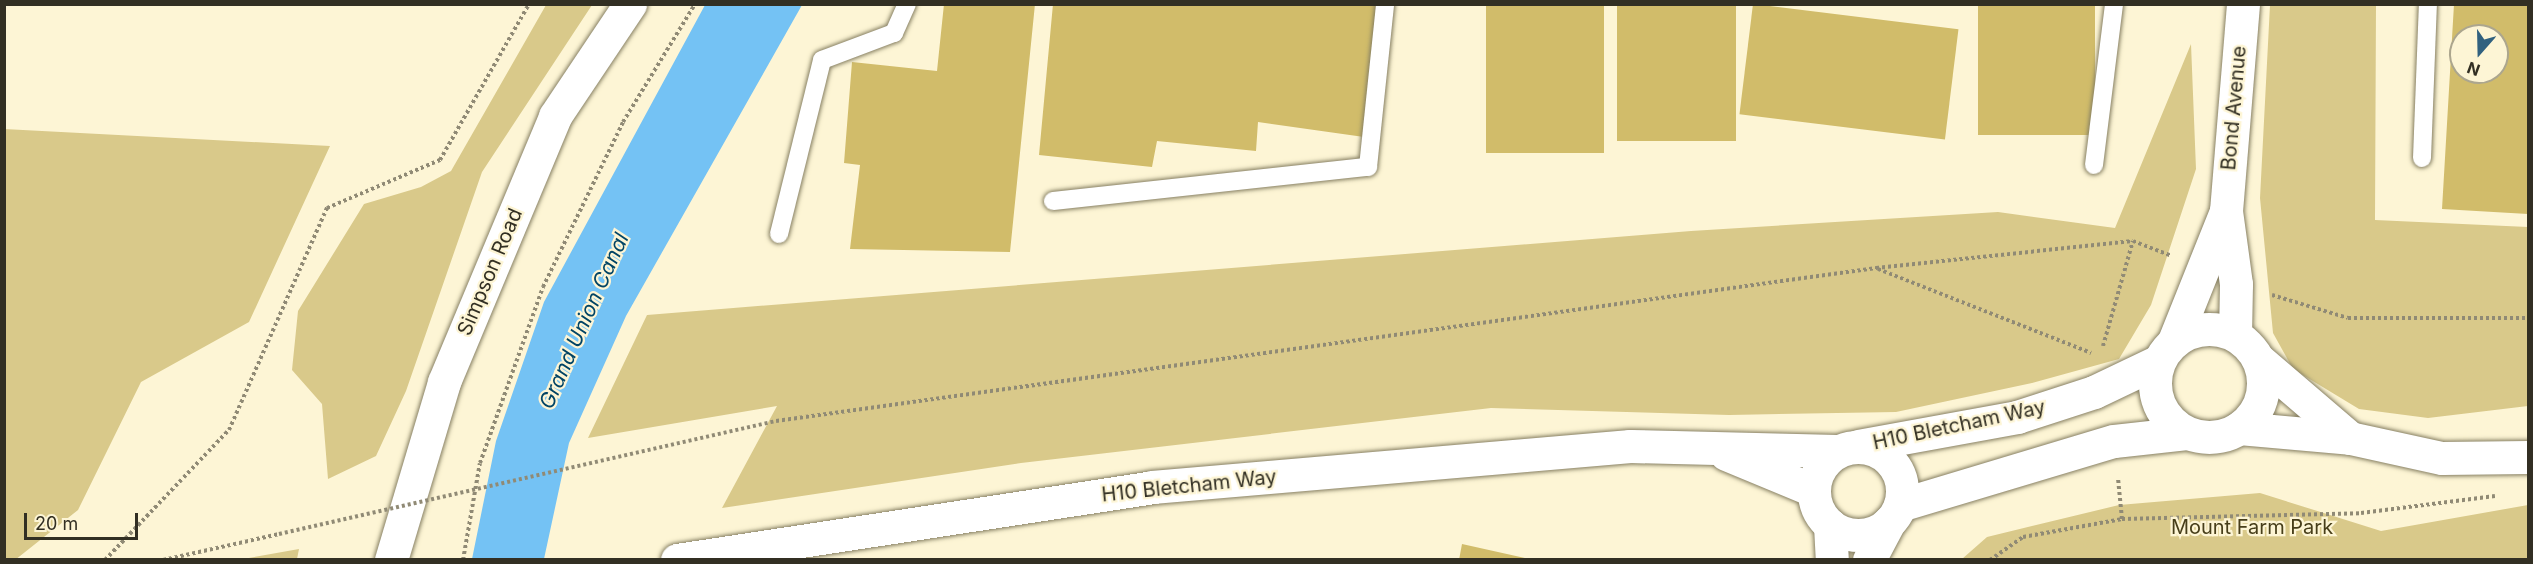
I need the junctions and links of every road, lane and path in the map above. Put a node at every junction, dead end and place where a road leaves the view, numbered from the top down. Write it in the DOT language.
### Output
graph roads {
  1 [pos="528,4"];
  2 [pos="630,4"];
  3 [pos="695,4"];
  4 [pos="907,4"];
  5 [pos="1385,4"];
  6 [pos="2114,4"];
  7 [pos="2243,4"];
  8 [pos="2428,4"];
  9 [pos="2422,158"];
  10 [pos="2094,165"];
  11 [pos="1053,201"];
  12 [pos="2226,211"];
  13 [pos="779,234"];
  14 [pos="2200,266"];
  15 [pos="1876,268"];
  16 [pos="2236,284"];
  17 [pos="2529,318"];
  18 [pos="2235,335"];
  19 [pos="2167,351"];
  20 [pos="2100,357"];
  21 [pos="2259,360"];
  22 [pos="2239,428"];
  23 [pos="2187,433"];
  24 [pos="2350,438"];
  25 [pos="1704,445"];
  26 [pos="1847,449"];
  27 [pos="2529,456"];
  28 [pos="1813,490"];
  29 [pos="2503,495"];
  30 [pos="1894,514"];
  31 [pos="2122,519"];
  32 [pos="1830,525"];
  33 [pos="105,560"];
  34 [pos="163,560"];
  35 [pos="391,560"];
  36 [pos="463,560"];
  37 [pos="677,560"];
  38 [pos="1832,560"];
  39 [pos="1869,560"];
  1 -- 33 [label="path"];
  2 -- 35 [label="street, Simpson Road"];
  3 -- 36 [label="path"];
  4 -- 13 [label="lane"];
  5 -- 11 [label="lane"];
  6 -- 10 [label="lane"];
  7 -- 12 [label="street, Bond Avenue"];
  8 -- 9 [label="lane"];
  12 -- 14 [label="street, Bond Avenue"];
  12 -- 16 [label="street, Bond Avenue"];
  14 -- 15 [label="path"];
  14 -- 19 [label="street, Bond Avenue"];
  15 -- 20 [label="path"];
  15 -- 34 [label="path, bridge"];
  16 -- 17 [label="path"];
  16 -- 18 [label="street, Bond Avenue"];
  18 -- 19 [label="street"];
  18 -- 21 [label="street"];
  19 -- 23 [label="street"];
  19 -- 26 [label="street, H10 Bletcham Way"];
  21 -- 22 [label="street"];
  21 -- 24 [label="street"];
  22 -- 23 [label="street"];
  22 -- 24 [label="street"];
  23 -- 30 [label="street"];
  24 -- 27 [label="street"];
  25 -- 26 [label="street, H10 Bletcham Way"];
  25 -- 28 [label="street, H10 Bletcham Way"];
  25 -- 37 [label="street, H10 Bletcham Way"];
  26 -- 28 [label="street"];
  26 -- 30 [label="street"];
  28 -- 32 [label="street"];
  29 -- 31 [label="path"];
  30 -- 32 [label="street"];
  30 -- 39 [label="street"];
  32 -- 38 [label="street"];
}
